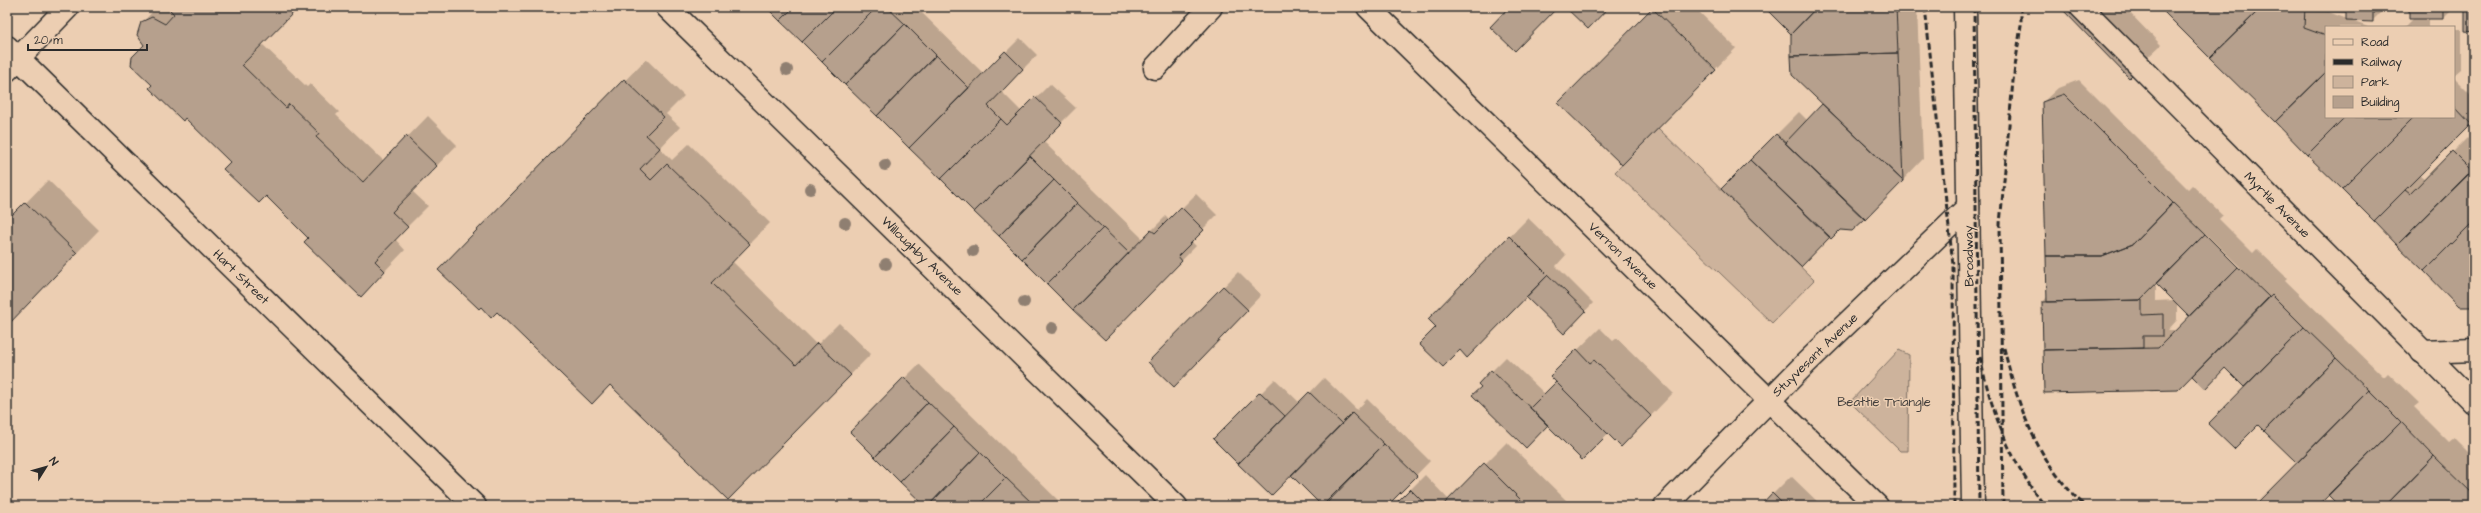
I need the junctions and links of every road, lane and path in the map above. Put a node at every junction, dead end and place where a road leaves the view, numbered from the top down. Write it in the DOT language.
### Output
graph roads {
  1 [pos="68,7"];
  2 [pos="667,7"];
  3 [pos="1211,7"];
  4 [pos="1368,7"];
  5 [pos="1965,7"];
  6 [pos="2082,7"];
  7 [pos="11,58"];
  8 [pos="1155,68"];
  9 [pos="1968,207"];
  10 [pos="2474,350"];
  11 [pos="2422,352"];
  12 [pos="1769,400"];
  13 [pos="2474,403"];
  14 [pos="475,506"];
  15 [pos="1176,506"];
  16 [pos="1664,506"];
  17 [pos="1876,506"];
  18 [pos="1973,506"];
  1 -- 7 [label="street"];
  2 -- 15 [label="street, Willoughby Avenue"];
  3 -- 8 [label="street"];
  4 -- 12 [label="street, Vernon Avenue"];
  5 -- 9 [label="street, Broadway"];
  6 -- 11 [label="street, Myrtle Avenue"];
  7 -- 14 [label="street, Hart Street"];
  9 -- 12 [label="street, Stuyvesant Avenue"];
  9 -- 18 [label="street, Broadway"];
  10 -- 11 [label="street"];
  11 -- 13 [label="street, Myrtle Avenue"];
  12 -- 16 [label="street, Stuyvesant Avenue"];
  12 -- 17 [label="street, Vernon Avenue"];
}
